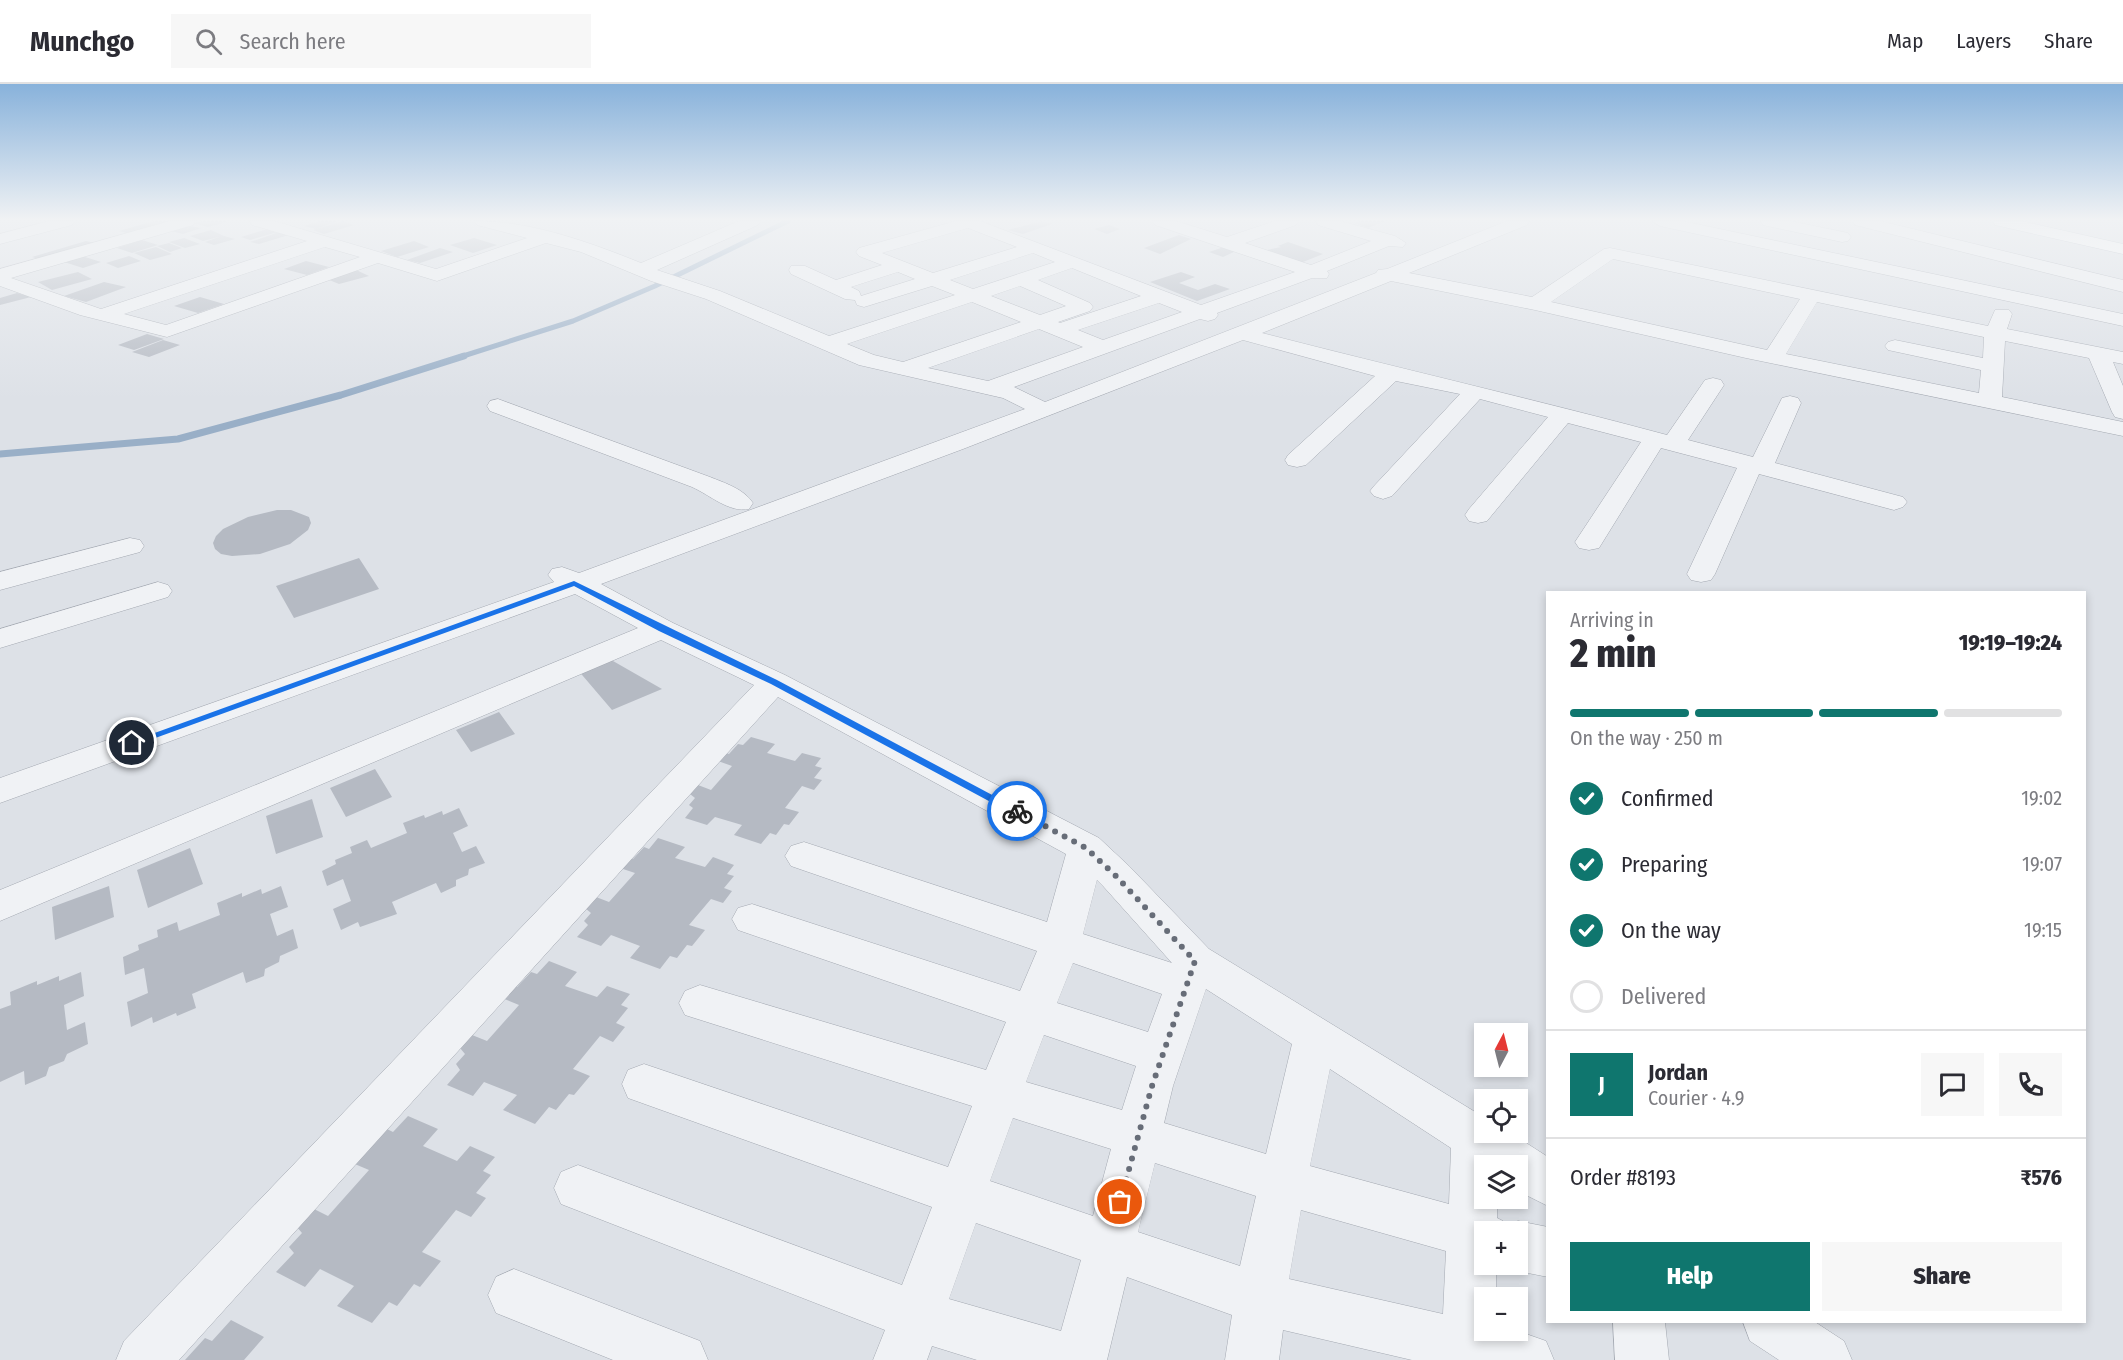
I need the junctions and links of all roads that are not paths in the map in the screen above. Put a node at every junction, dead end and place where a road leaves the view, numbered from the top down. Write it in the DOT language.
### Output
graph roads {
  1 [pos="2,281"];
  2 [pos="208,281"];
  3 [pos="311,281"];
  4 [pos="671,281"];
  5 [pos="820,281"];
  6 [pos="854,281"];
  7 [pos="927,281"];
  8 [pos="936,281"];
  9 [pos="1017,281"];
  10 [pos="1030,281"];
  11 [pos="1120,281"];
  12 [pos="1285,281"];
  13 [pos="1337,281"];
  14 [pos="1356,281"];
  15 [pos="1421,281"];
  16 [pos="1569,281"];
  17 [pos="1739,281"];
  18 [pos="1936,281"];
  19 [pos="2035,281"];
  20 [pos="2101,281"];
  21 [pos="1347,284"];
  22 [pos="2123,286"];
  23 [pos="834,287"];
  24 [pos="973,295"];
  25 [pos="1160,296"];
  26 [pos="1811,296"];
  27 [pos="2014,297"];
  28 [pos="864,301"];
  29 [pos="1535,304"];
  30 [pos="1200,312"];
  31 [pos="102,315"];
  32 [pos="1905,315"];
  33 [pos="903,318"];
  34 [pos="2123,320"];
  35 [pos="1040,322"];
  36 [pos="1235,328"];
  37 [pos="1059,330"];
  38 [pos="1995,333"];
  39 [pos="826,344"];
  40 [pos="1895,346"];
  41 [pos="1101,347"];
  42 [pos="2098,353"];
  43 [pos="1773,357"];
  44 [pos="2123,358"];
  45 [pos="1992,366"];
  46 [pos="906,368"];
  47 [pos="1391,373"];
  48 [pos="1884,380"];
  49 [pos="1713,385"];
  50 [pos="991,388"];
  51 [pos="1475,391"];
  52 [pos="1990,402"];
  53 [pos="1790,404"];
  54 [pos="1035,405"];
  55 [pos="498,406"];
  56 [pos="2123,412"];
  57 [pos="1562,415"];
  58 [pos="2123,429"];
  59 [pos="1664,441"];
  60 [pos="1297,460"];
  61 [pos="1756,466"];
  62 [pos="1383,491"];
  63 [pos="1894,502"];
  64 [pos="740,503"];
  65 [pos="1478,515"];
  66 [pos="1589,542"];
  67 [pos="130,546"];
  68 [pos="1701,574"];
  69 [pos="564,577"];
  70 [pos="0,581"];
  71 [pos="158,591"];
  72 [pos="662,629"];
  73 [pos="0,639"];
  74 [pos="774,682"];
  75 [pos="0,766"];
  76 [pos="0,791"];
  77 [pos="1086,848"];
  78 [pos="804,856"];
  79 [pos="0,906"];
  80 [pos="752,919"];
  81 [pos="1061,943"];
  82 [pos="1190,973"];
  83 [pos="700,1003"];
  84 [pos="1031,1012"];
  85 [pos="1315,1037"];
  86 [pos="1162,1056"];
  87 [pos="644,1084"];
  88 [pos="999,1095"];
  89 [pos="1138,1136"];
  90 [pos="1474,1136"];
  91 [pos="1476,1143"];
  92 [pos="1485,1143"];
  93 [pos="1283,1182"];
  94 [pos="1546,1182"];
  95 [pos="578,1188"];
  96 [pos="962,1195"];
  97 [pos="1489,1221"];
  98 [pos="1474,1235"];
  99 [pos="1109,1246"];
  100 [pos="1528,1248"];
  101 [pos="1546,1252"];
  102 [pos="1485,1275"];
  103 [pos="514,1295"];
  104 [pos="1261,1299"];
  105 [pos="1639,1323"];
  106 [pos="908,1338"];
  107 [pos="1468,1353"];
  108 [pos="142,1360"];
  109 [pos="681,1360"];
  110 [pos="1068,1360"];
  111 [pos="1080,1360"];
  112 [pos="1252,1360"];
  113 [pos="1527,1360"];
  114 [pos="1642,1360"];
  1 -- 31 [label="street"];
  2 -- 31 [label="street"];
  3 -- 31 [label="street"];
  4 -- 39 [label="street"];
  5 -- 23 [label="street"];
  6 -- 23 [label="street"];
  7 -- 28 [label="street"];
  8 -- 24 [label="street"];
  9 -- 24 [label="street"];
  10 -- 35 [label="street"];
  11 -- 25 [label="street"];
  12 -- 30 [label="street"];
  13 -- 21 [label="street"];
  14 -- 21 [label="street"];
  15 -- 29 [label="street"];
  16 -- 29 [label="street"];
  17 -- 26 [label="street"];
  18 -- 27 [label="street"];
  19 -- 27 [label="street"];
  20 -- 22 [label="street"];
  21 -- 36 [label="street"];
  23 -- 28 [label="street"];
  24 -- 33 [label="street"];
  24 -- 35 [label="street"];
  25 -- 30 [label="street"];
  25 -- 37 [label="street"];
  26 -- 32 [label="street"];
  26 -- 43 [label="street"];
  27 -- 34 [label="street"];
  27 -- 38 [label="street"];
  28 -- 33 [label="street"];
  29 -- 43 [label="street"];
  30 -- 36 [label="street"];
  30 -- 41 [label="street"];
  32 -- 38 [label="street"];
  32 -- 40 [label="street"];
  33 -- 39 [label="street"];
  35 -- 37 [label="street"];
  35 -- 46 [label="street"];
  36 -- 47 [label="street"];
  36 -- 54 [label="street"];
  37 -- 41 [label="street"];
  38 -- 42 [label="street"];
  38 -- 45 [label="street"];
  39 -- 46 [label="street"];
  40 -- 45 [label="street"];
  40 -- 48 [label="street"];
  41 -- 50 [label="street"];
  42 -- 44 [label="street"];
  42 -- 56 [label="street"];
  43 -- 48 [label="street"];
  45 -- 52 [label="street"];
  46 -- 50 [label="street"];
  47 -- 51 [label="street"];
  47 -- 60 [label="street"];
  48 -- 52 [label="street"];
  49 -- 59 [label="street"];
  50 -- 54 [label="street"];
  51 -- 57 [label="street"];
  51 -- 62 [label="street"];
  52 -- 58 [label="street"];
  53 -- 61 [label="street"];
  54 -- 64 [label="street"];
  54 -- 69 [label="street"];
  55 -- 64 [label="street"];
  57 -- 59 [label="street"];
  57 -- 65 [label="street"];
  59 -- 61 [label="street"];
  59 -- 66 [label="street"];
  61 -- 63 [label="street"];
  61 -- 68 [label="street"];
  64 -- 69 [label="street"];
  67 -- 70 [label="street"];
  69 -- 72 [label="street"];
  69 -- 75 [label="street"];
  69 -- 76 [label="street"];
  71 -- 73 [label="street"];
  72 -- 74 [label="street"];
  72 -- 79 [label="street"];
  74 -- 77 [label="street"];
  74 -- 108 [label="street"];
  77 -- 81 [label="street"];
  77 -- 82 [label="street"];
  78 -- 81 [label="street"];
  80 -- 84 [label="street"];
  81 -- 82 [label="street"];
  81 -- 84 [label="street"];
  82 -- 85 [label="street"];
  82 -- 86 [label="street"];
  83 -- 88 [label="street"];
  84 -- 86 [label="street"];
  84 -- 88 [label="street"];
  85 -- 90 [label="street"];
  85 -- 93 [label="street"];
  86 -- 89 [label="street"];
  87 -- 96 [label="street"];
  88 -- 89 [label="street"];
  88 -- 96 [label="street"];
  89 -- 93 [label="street"];
  89 -- 99 [label="street"];
  91 -- 97 [label="street"];
  92 -- 94 [label="street"];
  93 -- 98 [label="street"];
  93 -- 104 [label="street"];
  95 -- 106 [label="street"];
  96 -- 99 [label="street"];
  96 -- 106 [label="street"];
  99 -- 104 [label="street"];
  99 -- 111 [label="street"];
  100 -- 101 [label="street"];
  102 -- 107 [label="street"];
  103 -- 109 [label="street"];
  104 -- 107 [label="street"];
  104 -- 112 [label="street"];
  105 -- 114 [label="street"];
  106 -- 110 [label="street"];
  107 -- 113 [label="street"];
}
